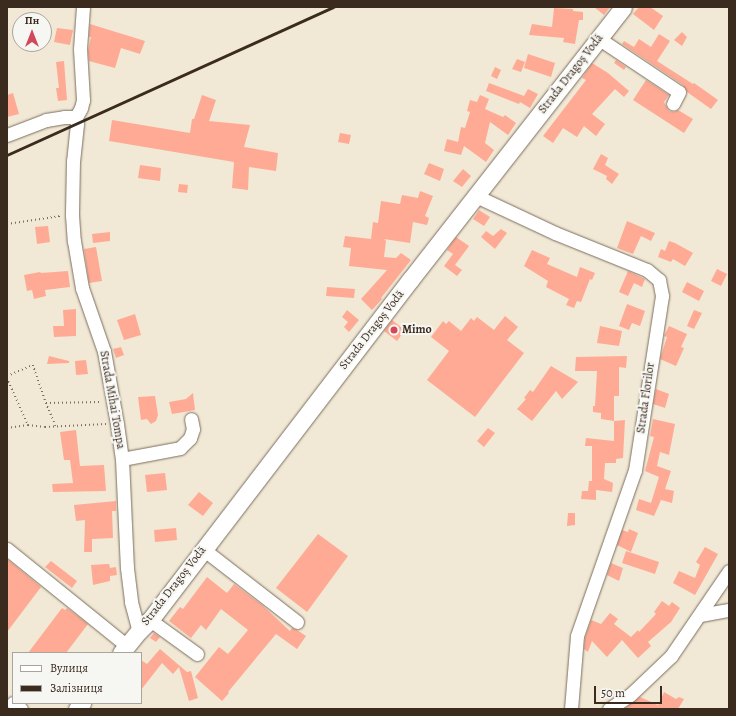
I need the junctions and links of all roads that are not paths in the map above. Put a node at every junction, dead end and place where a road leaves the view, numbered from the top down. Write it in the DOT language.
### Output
graph roads {
  1 [pos="83,7"];
  2 [pos="623,7"];
  3 [pos="598,38"];
  4 [pos="673,104"];
  5 [pos="76,117"];
  6 [pos="7,135"];
  7 [pos="476,196"];
  8 [pos="191,419"];
  9 [pos="122,459"];
  10 [pos="7,549"];
  11 [pos="203,549"];
  12 [pos="729,571"];
  13 [pos="729,610"];
  14 [pos="700,615"];
  15 [pos="297,622"];
  16 [pos="144,625"];
  17 [pos="124,650"];
  18 [pos="197,654"];
  19 [pos="571,709"];
  20 [pos="609,709"];
  1 -- 5 [label="street, Strada Mihai Tompa"];
  2 -- 3 [label="main road, Strada Dragoș Vodă"];
  3 -- 4 [label="street"];
  3 -- 7 [label="main road, Strada Dragoș Vodă"];
  5 -- 6 [label="street"];
  5 -- 9 [label="street, Strada Mihai Tompa"];
  7 -- 11 [label="main road, Strada Dragoș Vodă"];
  7 -- 19 [label="street, Strada Florilor"];
  8 -- 9 [label="street"];
  9 -- 16 [label="street, Strada Mihai Tompa"];
  10 -- 17 [label="street"];
  11 -- 15 [label="street"];
  11 -- 16 [label="main road, Strada Dragoș Vodă"];
  12 -- 14 [label="street"];
  13 -- 14 [label="street"];
  14 -- 20 [label="street"];
  16 -- 17 [label="main road, Strada Dragoș Vodă"];
  16 -- 18 [label="street"];
}
